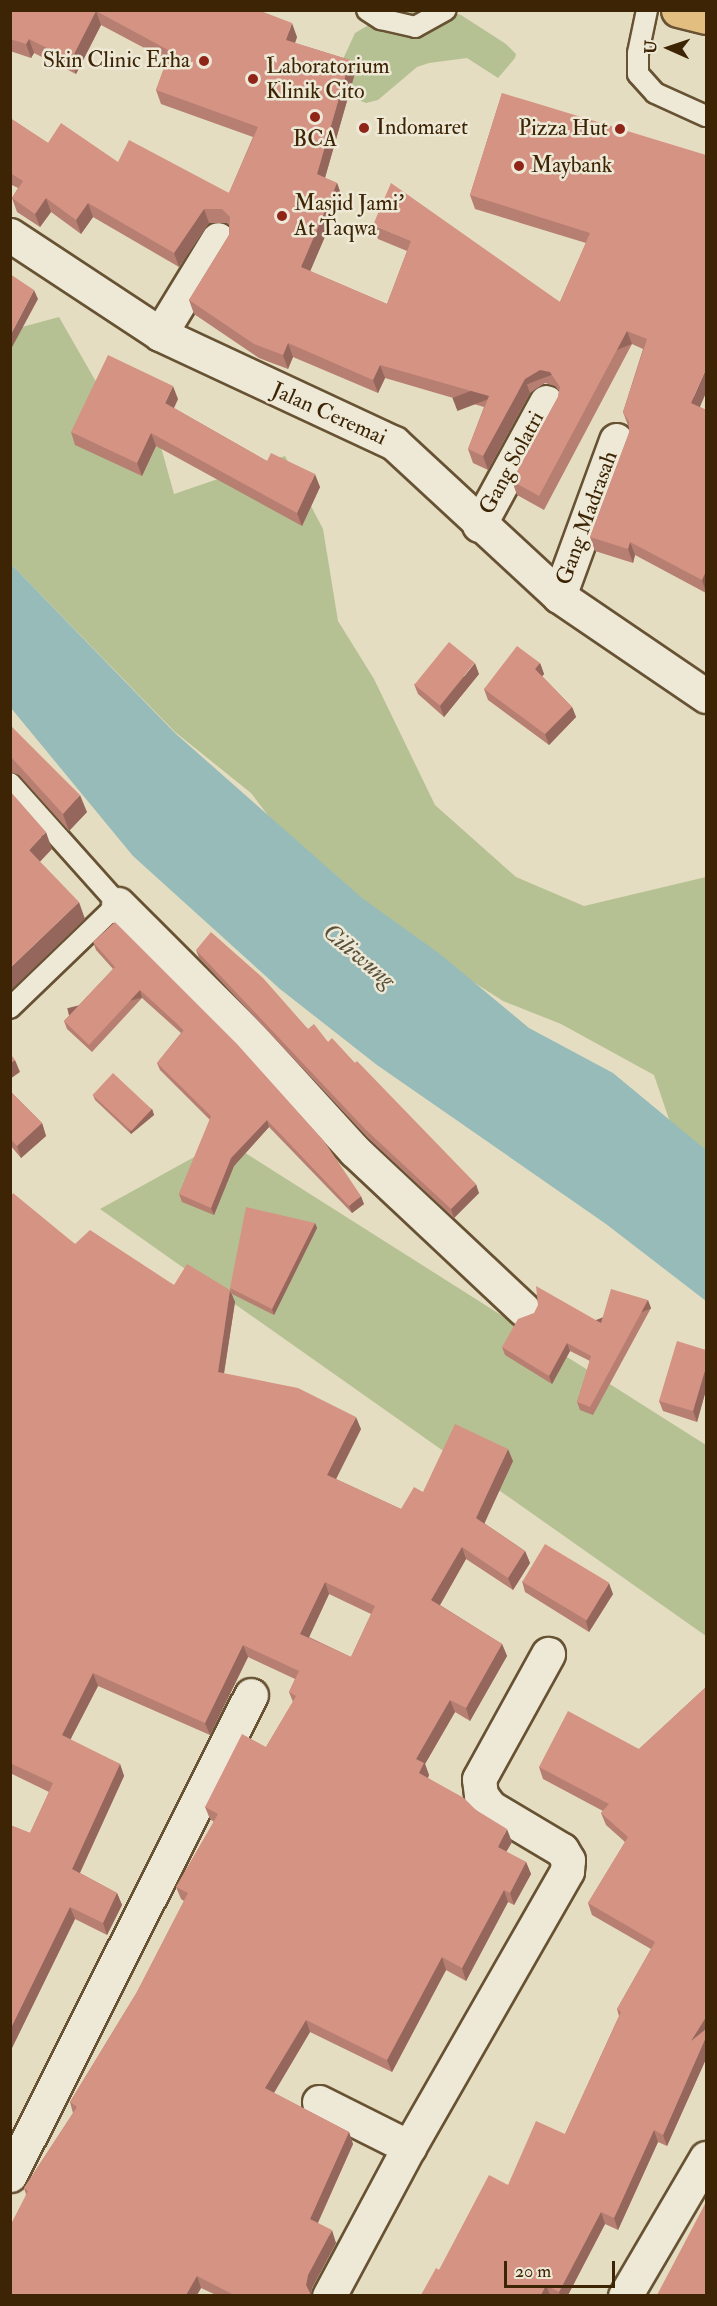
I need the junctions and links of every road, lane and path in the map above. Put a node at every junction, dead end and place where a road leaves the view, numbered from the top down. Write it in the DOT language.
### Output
graph roads {
  1 [pos="367,10"];
  2 [pos="446,10"];
  3 [pos="647,10"];
  4 [pos="678,10"];
  5 [pos="706,17"];
  6 [pos="706,116"];
  7 [pos="10,235"];
  8 [pos="218,239"];
  9 [pos="160,334"];
  10 [pos="546,402"];
  11 [pos="616,440"];
  12 [pos="479,525"];
  13 [pos="559,596"];
  14 [pos="706,696"];
  15 [pos="10,783"];
  16 [pos="118,904"];
  17 [pos="10,1008"];
  18 [pos="523,1309"];
  19 [pos="548,1654"];
  20 [pos="251,1695"];
  21 [pos="319,2102"];
  22 [pos="19,2138"];
  23 [pos="409,2147"];
  24 [pos="706,2158"];
  25 [pos="10,2175"];
  26 [pos="329,2295"];
  27 [pos="625,2295"];
  1 -- 2 [label="lane"];
  3 -- 6 [label="lane"];
  4 -- 5 [label="highway"];
  7 -- 9 [label="street, Jalan Ceremai"];
  8 -- 9 [label="street"];
  9 -- 12 [label="street, Jalan Ceremai"];
  10 -- 12 [label="street, Gang Solatri"];
  11 -- 13 [label="street, Gang Madrasah"];
  12 -- 13 [label="street, Jalan Ceremai"];
  13 -- 14 [label="street, Jalan Ceremai"];
  15 -- 16 [label="lane"];
  16 -- 17 [label="lane"];
  16 -- 18 [label="street"];
  19 -- 23 [label="street"];
  20 -- 22 [label="street"];
  21 -- 23 [label="street"];
  22 -- 25 [label="street"];
  23 -- 26 [label="street"];
  24 -- 27 [label="street"];
}
